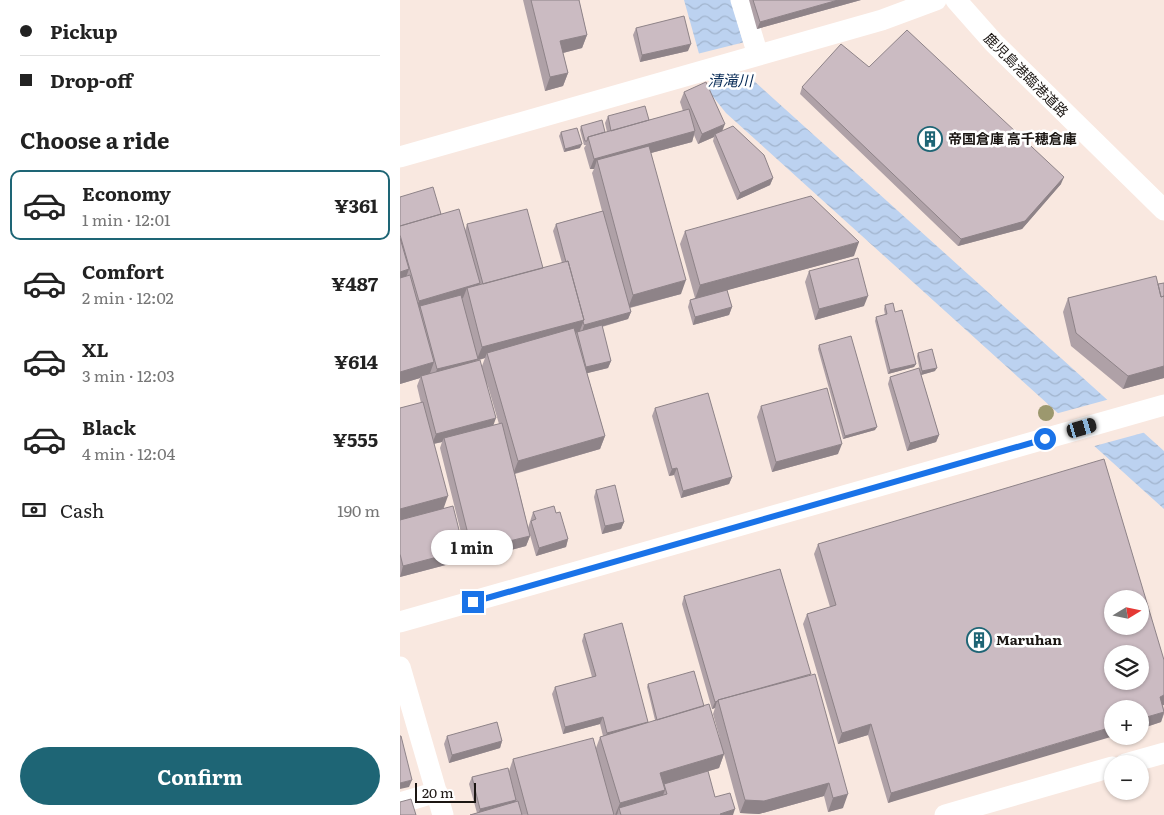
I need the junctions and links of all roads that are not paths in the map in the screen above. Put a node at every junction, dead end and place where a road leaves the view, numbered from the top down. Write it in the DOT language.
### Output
graph roads {
  1 [pos="741,0"];
  2 [pos="936,0"];
  3 [pos="956,0"];
  4 [pos="758,55"];
  5 [pos="400,157"];
  6 [pos="1164,210"];
  7 [pos="1164,405"];
  8 [pos="400,622"];
  9 [pos="400,667"];
  10 [pos="1164,753"];
  11 [pos="1149,757"];
  12 [pos="1104,769"];
  13 [pos="437,792"];
  14 [pos="400,803"];
  15 [pos="443,815"];
  16 [pos="945,815"];
  1 -- 4 [label="street"];
  2 -- 4 [label="street"];
  3 -- 6 [label="street, 鹿児島港臨港道路"];
  4 -- 5 [label="street"];
  7 -- 8 [label="street"];
  9 -- 13 [label="street"];
  10 -- 11 [label="street"];
  12 -- 16 [label="street"];
  13 -- 14 [label="street"];
  13 -- 15 [label="street"];
}
